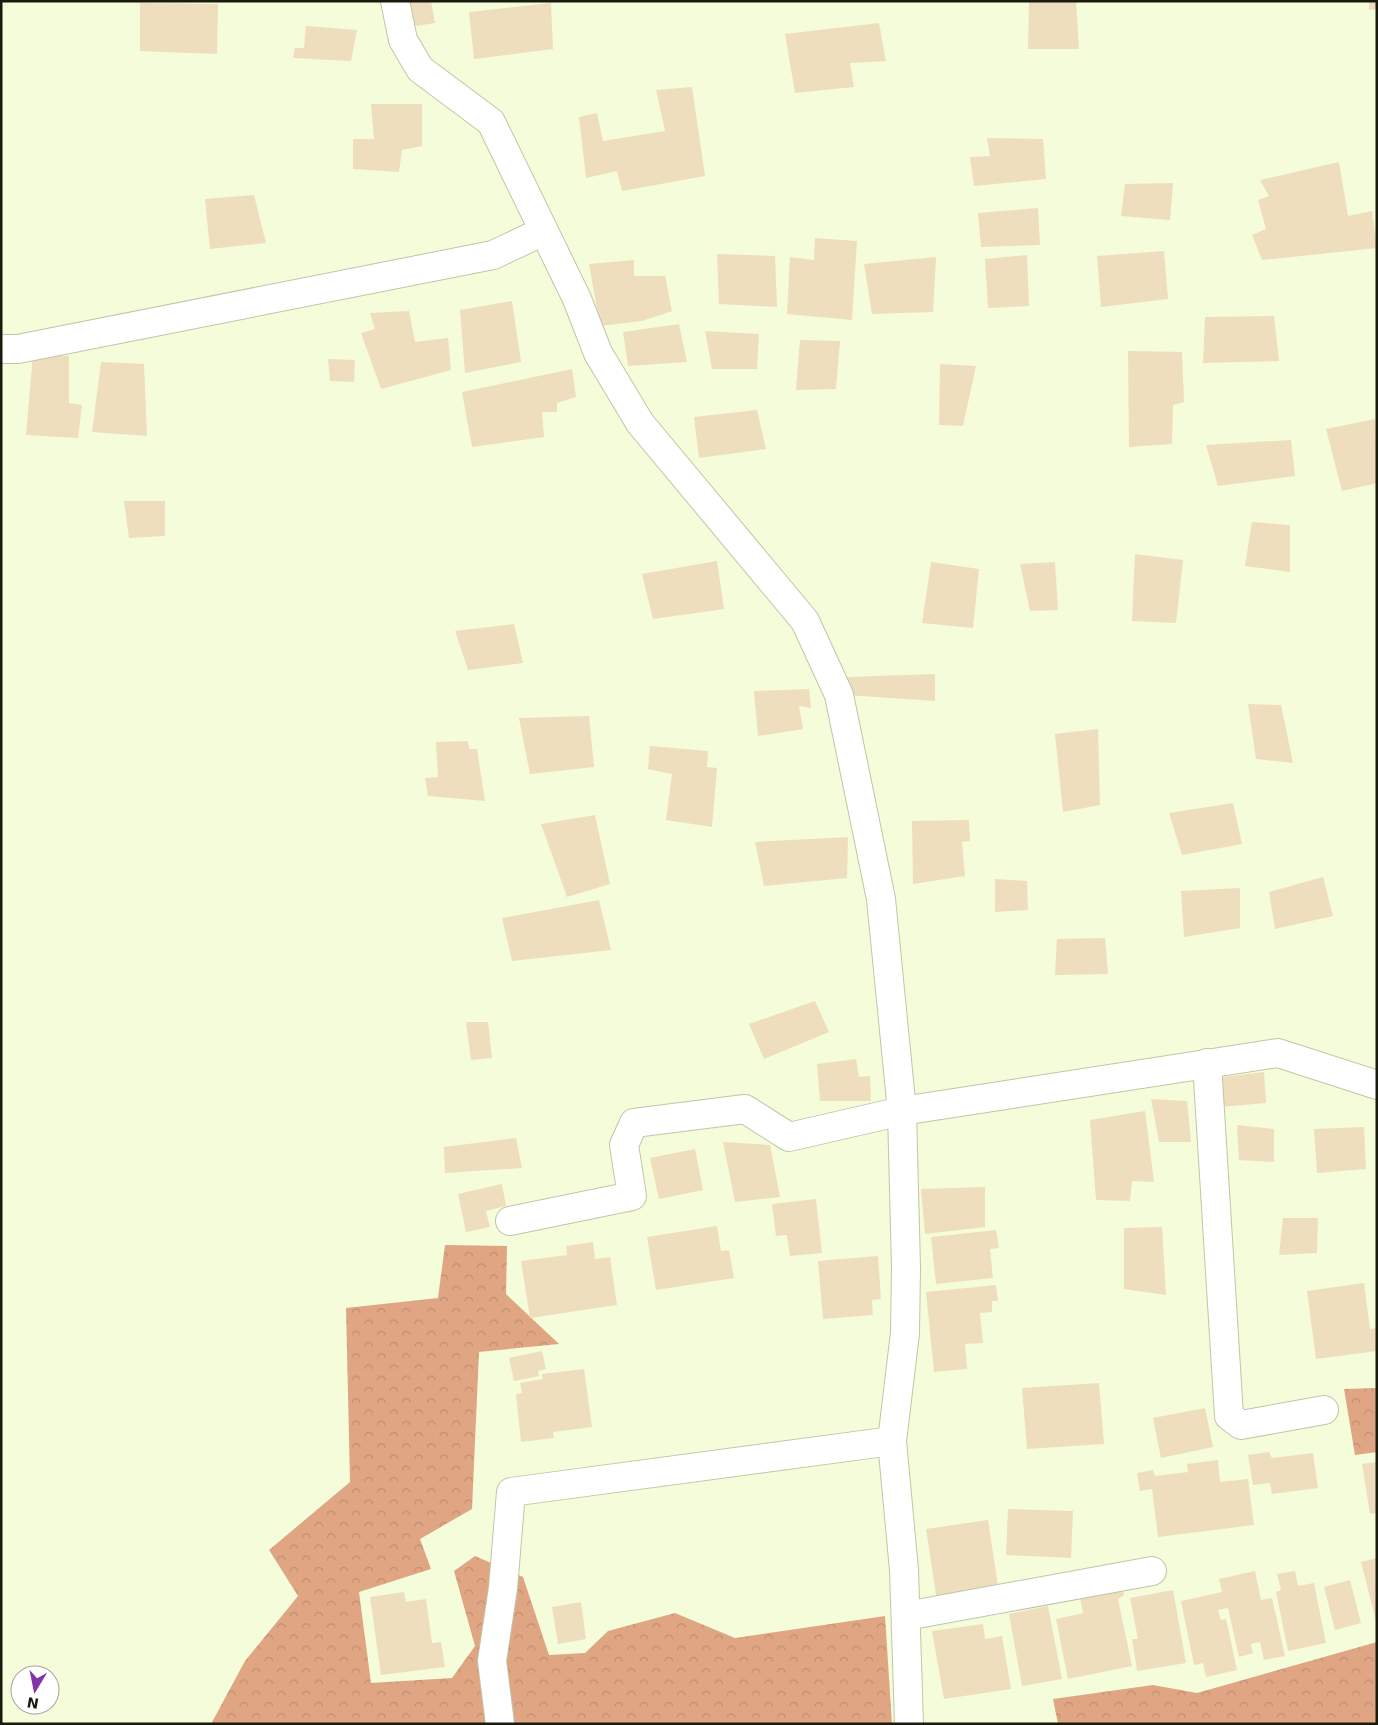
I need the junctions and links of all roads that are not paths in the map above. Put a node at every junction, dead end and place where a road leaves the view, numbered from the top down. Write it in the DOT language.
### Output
graph roads {
  1 [pos="396,1"];
  2 [pos="544,230"];
  3 [pos="1,349"];
  4 [pos="1207,1063"];
  5 [pos="1377,1085"];
  6 [pos="902,1111"];
  7 [pos="510,1221"];
  8 [pos="1324,1410"];
  9 [pos="892,1441"];
  10 [pos="1152,1571"];
  11 [pos="906,1616"];
  12 [pos="500,1724"];
  13 [pos="909,1724"];
  1 -- 2 [label="street"];
  2 -- 3 [label="street"];
  2 -- 6 [label="street"];
  4 -- 5 [label="street"];
  4 -- 6 [label="street"];
  4 -- 8 [label="street"];
  6 -- 7 [label="street"];
  6 -- 9 [label="street"];
  9 -- 11 [label="street"];
  9 -- 12 [label="street"];
  10 -- 11 [label="street"];
  11 -- 13 [label="street"];
}
